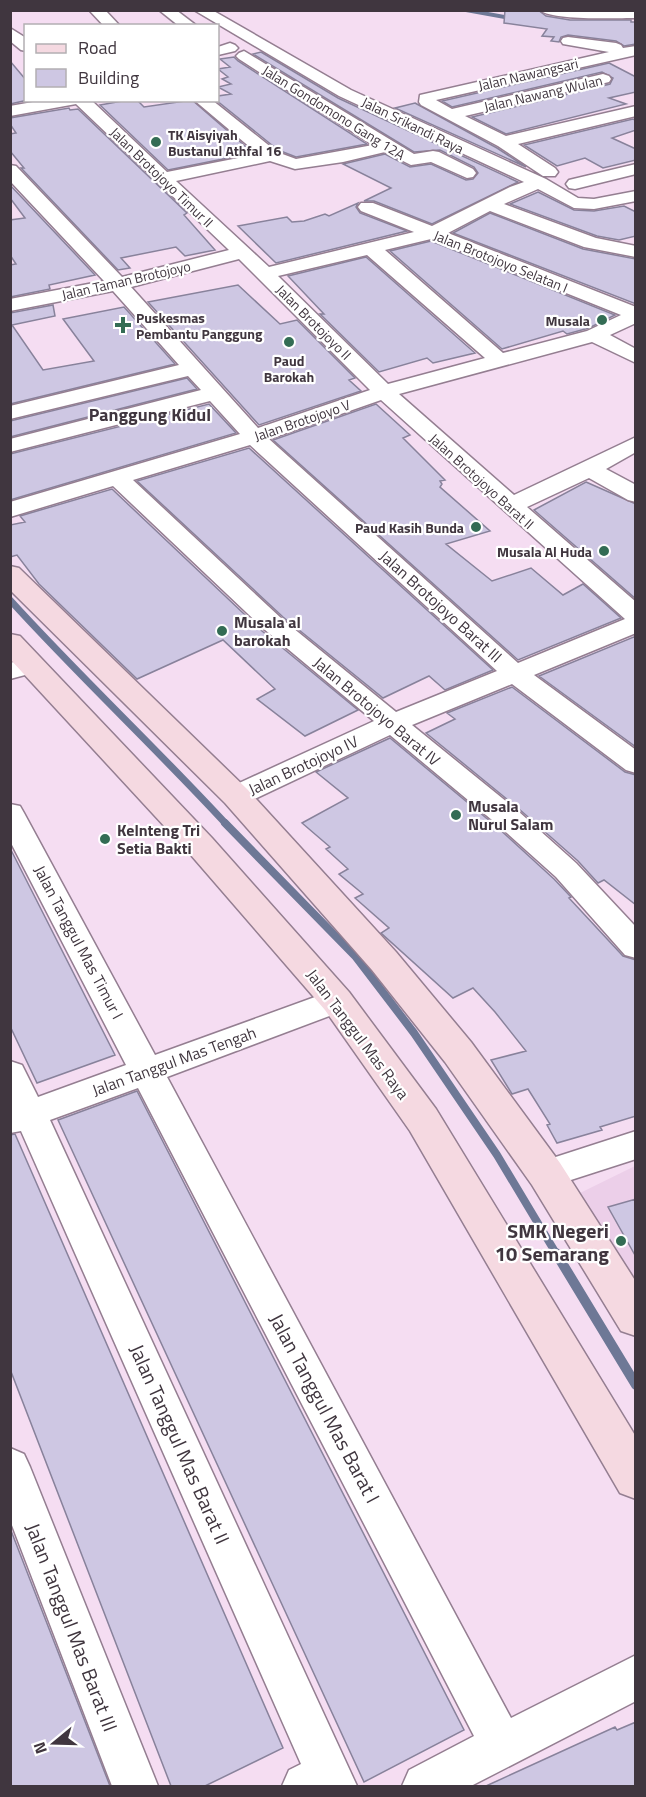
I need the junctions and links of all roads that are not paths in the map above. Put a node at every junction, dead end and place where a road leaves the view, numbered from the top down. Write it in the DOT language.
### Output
graph roads {
  1 [pos="96,10"];
  2 [pos="166,10"];
  3 [pos="201,10"];
  4 [pos="547,10"];
  5 [pos="624,13"];
  6 [pos="110,24"];
  7 [pos="187,24"];
  8 [pos="10,32"];
  9 [pos="568,41"];
  10 [pos="24,45"];
  11 [pos="222,46"];
  12 [pos="635,50"];
  13 [pos="619,75"];
  14 [pos="318,76"];
  15 [pos="286,84"];
  16 [pos="63,102"];
  17 [pos="83,102"];
  18 [pos="204,102"];
  19 [pos="10,111"];
  20 [pos="636,111"];
  21 [pos="452,114"];
  22 [pos="355,128"];
  23 [pos="504,142"];
  24 [pos="387,147"];
  25 [pos="271,156"];
  26 [pos="336,158"];
  27 [pos="636,168"];
  28 [pos="10,170"];
  29 [pos="520,176"];
  30 [pos="636,176"];
  31 [pos="164,178"];
  32 [pos="540,183"];
  33 [pos="580,187"];
  34 [pos="636,196"];
  35 [pos="489,205"];
  36 [pos="367,207"];
  37 [pos="433,233"];
  38 [pos="372,249"];
  39 [pos="636,252"];
  40 [pos="241,253"];
  41 [pos="265,274"];
  42 [pos="118,284"];
  43 [pos="10,305"];
  44 [pos="636,314"];
  45 [pos="594,335"];
  46 [pos="636,357"];
  47 [pos="500,360"];
  48 [pos="194,368"];
  49 [pos="384,392"];
  50 [pos="216,393"];
  51 [pos="10,413"];
  52 [pos="254,437"];
  53 [pos="636,444"];
  54 [pos="10,446"];
  55 [pos="590,469"];
  56 [pos="116,477"];
  57 [pos="636,495"];
  58 [pos="510,506"];
  59 [pos="10,510"];
  60 [pos="10,574"];
  61 [pos="636,616"];
  62 [pos="636,624"];
  63 [pos="15,654"];
  64 [pos="514,672"];
  65 [pos="392,723"];
  66 [pos="636,764"];
  67 [pos="236,796"];
  68 [pos="10,813"];
  69 [pos="636,947"];
  70 [pos="333,997"];
  71 [pos="144,1066"];
  72 [pos="17,1104"];
  73 [pos="636,1145"];
  74 [pos="546,1174"];
  75 [pos="636,1318"];
  76 [pos="10,1467"];
  77 [pos="636,1478"];
  78 [pos="636,1677"];
  79 [pos="501,1747"];
  80 [pos="322,1782"];
  81 [pos="135,1786"];
  82 [pos="424,1786"];
  1 -- 6 [label="street"];
  2 -- 7 [label="street"];
  3 -- 14 [label="street, Jalan Srikandi Raya"];
  4 -- 5 [label="street"];
  8 -- 10 [label="street"];
  9 -- 12 [label="street, Jalan Nawangsari"];
  11 -- 15 [label="street, Jalan Gondomono Gang 12A"];
  12 -- 21 [label="street, Jalan Nawangsari"];
  13 -- 21 [label="street, Jalan Nawang Wulan"];
  14 -- 15 [label="street"];
  14 -- 29 [label="street, Jalan Srikandi Raya"];
  15 -- 22 [label="street, Jalan Gondomono Gang 12A"];
  16 -- 19 [label="street"];
  17 -- 31 [label="street, Jalan Brotojoyo Timur II"];
  18 -- 25 [label="street"];
  20 -- 23 [label="street"];
  21 -- 23 [label="street"];
  22 -- 24 [label="street, Jalan Gondomono Gang 12A"];
  22 -- 26 [label="street"];
  23 -- 33 [label="street"];
  24 -- 26 [label="street"];
  24 -- 29 [label="street, Jalan Gondomono Gang 12A"];
  25 -- 26 [label="street"];
  25 -- 31 [label="street"];
  27 -- 33 [label="street"];
  28 -- 42 [label="street, Jalan Brotojoyo Barat III"];
  29 -- 32 [label="street, Jalan Srikandi Raya"];
  30 -- 33 [label="street"];
  31 -- 40 [label="street, Jalan Brotojoyo Timur II"];
  32 -- 34 [label="street, Jalan Srikandi Raya"];
  32 -- 35 [label="street"];
  35 -- 37 [label="street"];
  35 -- 39 [label="street"];
  36 -- 37 [label="street, Jalan Brotojoyo Selatan I"];
  37 -- 38 [label="street"];
  37 -- 44 [label="street, Jalan Brotojoyo Selatan I"];
  38 -- 41 [label="street"];
  38 -- 47 [label="street"];
  40 -- 41 [label="street, Jalan Brotojoyo II"];
  40 -- 42 [label="street, Jalan Taman Brotojoyo"];
  41 -- 49 [label="street, Jalan Brotojoyo II"];
  42 -- 43 [label="street, Jalan Taman Brotojoyo"];
  42 -- 48 [label="street, Jalan Brotojoyo Barat III"];
  44 -- 45 [label="street, Jalan Brotojoyo V"];
  45 -- 46 [label="street"];
  45 -- 47 [label="street, Jalan Brotojoyo V"];
  47 -- 49 [label="street, Jalan Brotojoyo V"];
  48 -- 50 [label="street, Jalan Brotojoyo Barat III"];
  48 -- 51 [label="street"];
  49 -- 52 [label="street, Jalan Brotojoyo V"];
  49 -- 58 [label="street, Jalan Brotojoyo Barat II"];
  50 -- 52 [label="street, Jalan Brotojoyo Barat III"];
  50 -- 54 [label="street"];
  52 -- 56 [label="street, Jalan Brotojoyo V"];
  52 -- 64 [label="street, Jalan Brotojoyo Barat III"];
  53 -- 55 [label="street"];
  55 -- 57 [label="street"];
  55 -- 58 [label="street"];
  56 -- 59 [label="street, Jalan Brotojoyo V"];
  56 -- 65 [label="street, Jalan Brotojoyo Barat IV"];
  58 -- 61 [label="street, Jalan Brotojoyo Barat II"];
  60 -- 67 [label="street"];
  62 -- 64 [label="street, Jalan Brotojoyo IV"];
  63 -- 70 [label="street, Jalan Tanggul Mas Raya"];
  64 -- 65 [label="street, Jalan Brotojoyo IV"];
  64 -- 66 [label="street, Jalan Brotojoyo Barat III"];
  65 -- 67 [label="street, Jalan Brotojoyo IV"];
  65 -- 69 [label="street, Jalan Brotojoyo Barat IV"];
  67 -- 74 [label="street"];
  68 -- 71 [label="street, Jalan Tanggul Mas Timur I"];
  70 -- 71 [label="street, Jalan Tanggul Mas Tengah"];
  70 -- 77 [label="street, Jalan Tanggul Mas Raya"];
  71 -- 72 [label="street, Jalan Tanggul Mas Tengah"];
  71 -- 79 [label="street, Jalan Tanggul Mas Barat I"];
  72 -- 80 [label="street, Jalan Tanggul Mas Barat II"];
  73 -- 74 [label="street"];
  74 -- 75 [label="street"];
  76 -- 81 [label="street, Jalan Tanggul Mas Barat III"];
  78 -- 79 [label="street"];
  79 -- 82 [label="street"];
}
